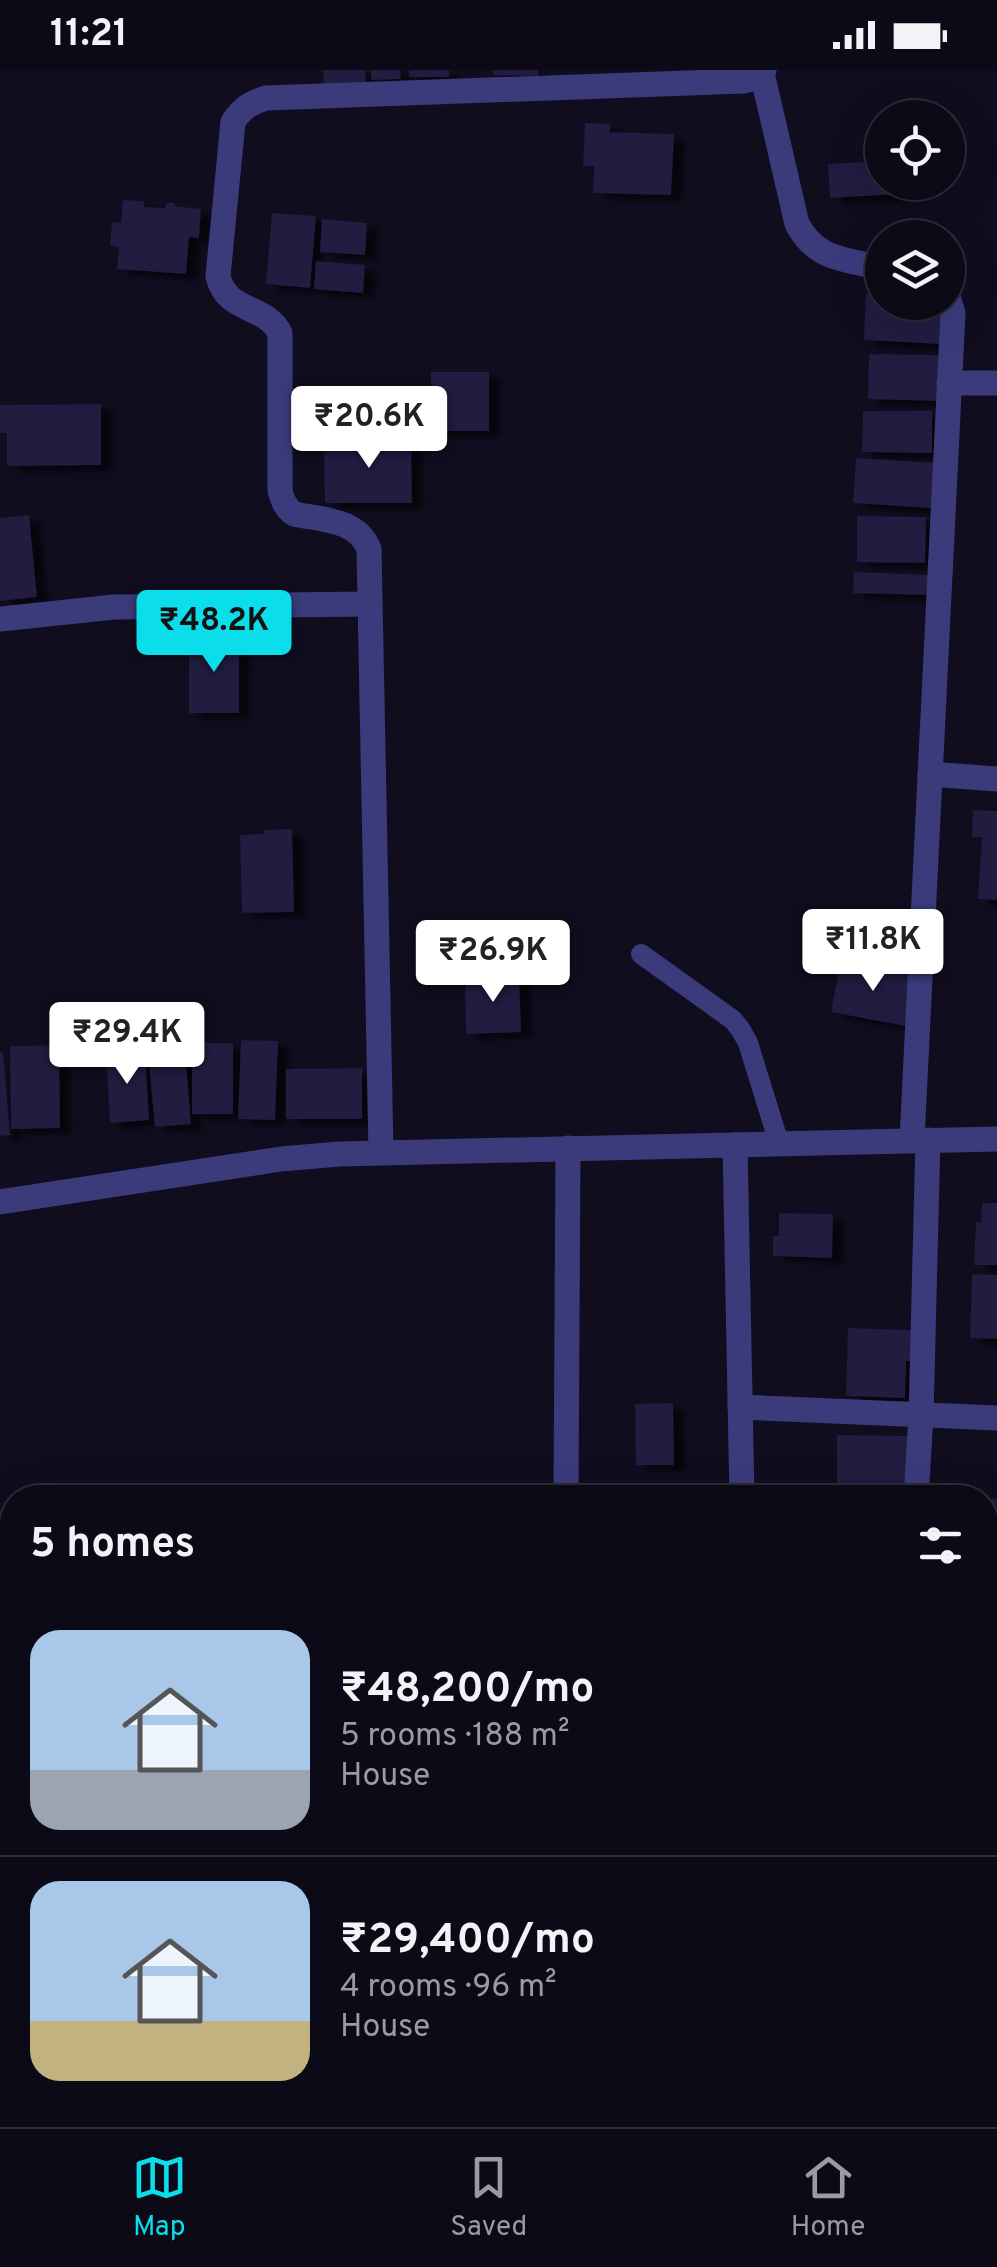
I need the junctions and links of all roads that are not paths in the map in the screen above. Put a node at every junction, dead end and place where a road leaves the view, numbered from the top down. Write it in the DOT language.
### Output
graph roads {
  1 [pos="763,71"];
  2 [pos="865,264"];
  3 [pos="953,320"];
  4 [pos="949,383"];
  5 [pos="997,383"];
  6 [pos="370,604"];
  7 [pos="0,619"];
  8 [pos="930,774"];
  9 [pos="997,779"];
  10 [pos="641,954"];
  11 [pos="997,1139"];
  12 [pos="920,1140"];
  13 [pos="778,1144"];
  14 [pos="734,1145"];
  15 [pos="568,1148"];
  16 [pos="380,1152"];
  17 [pos="0,1202"];
  18 [pos="740,1407"];
  19 [pos="921,1414"];
  20 [pos="997,1418"];
  21 [pos="566,1485"];
  22 [pos="742,1485"];
  23 [pos="917,1485"];
  1 -- 2 [label="street"];
  1 -- 6 [label="street"];
  3 -- 4 [label="street"];
  4 -- 5 [label="street"];
  4 -- 8 [label="street"];
  6 -- 7 [label="street"];
  6 -- 16 [label="street"];
  8 -- 9 [label="street"];
  8 -- 12 [label="street"];
  10 -- 13 [label="lane"];
  11 -- 12 [label="street"];
  12 -- 13 [label="street"];
  12 -- 19 [label="street"];
  13 -- 14 [label="street"];
  14 -- 15 [label="street"];
  14 -- 18 [label="street"];
  15 -- 16 [label="street"];
  15 -- 21 [label="street"];
  16 -- 17 [label="street"];
  18 -- 19 [label="street"];
  18 -- 22 [label="street"];
  19 -- 20 [label="street"];
  19 -- 23 [label="street"];
}
